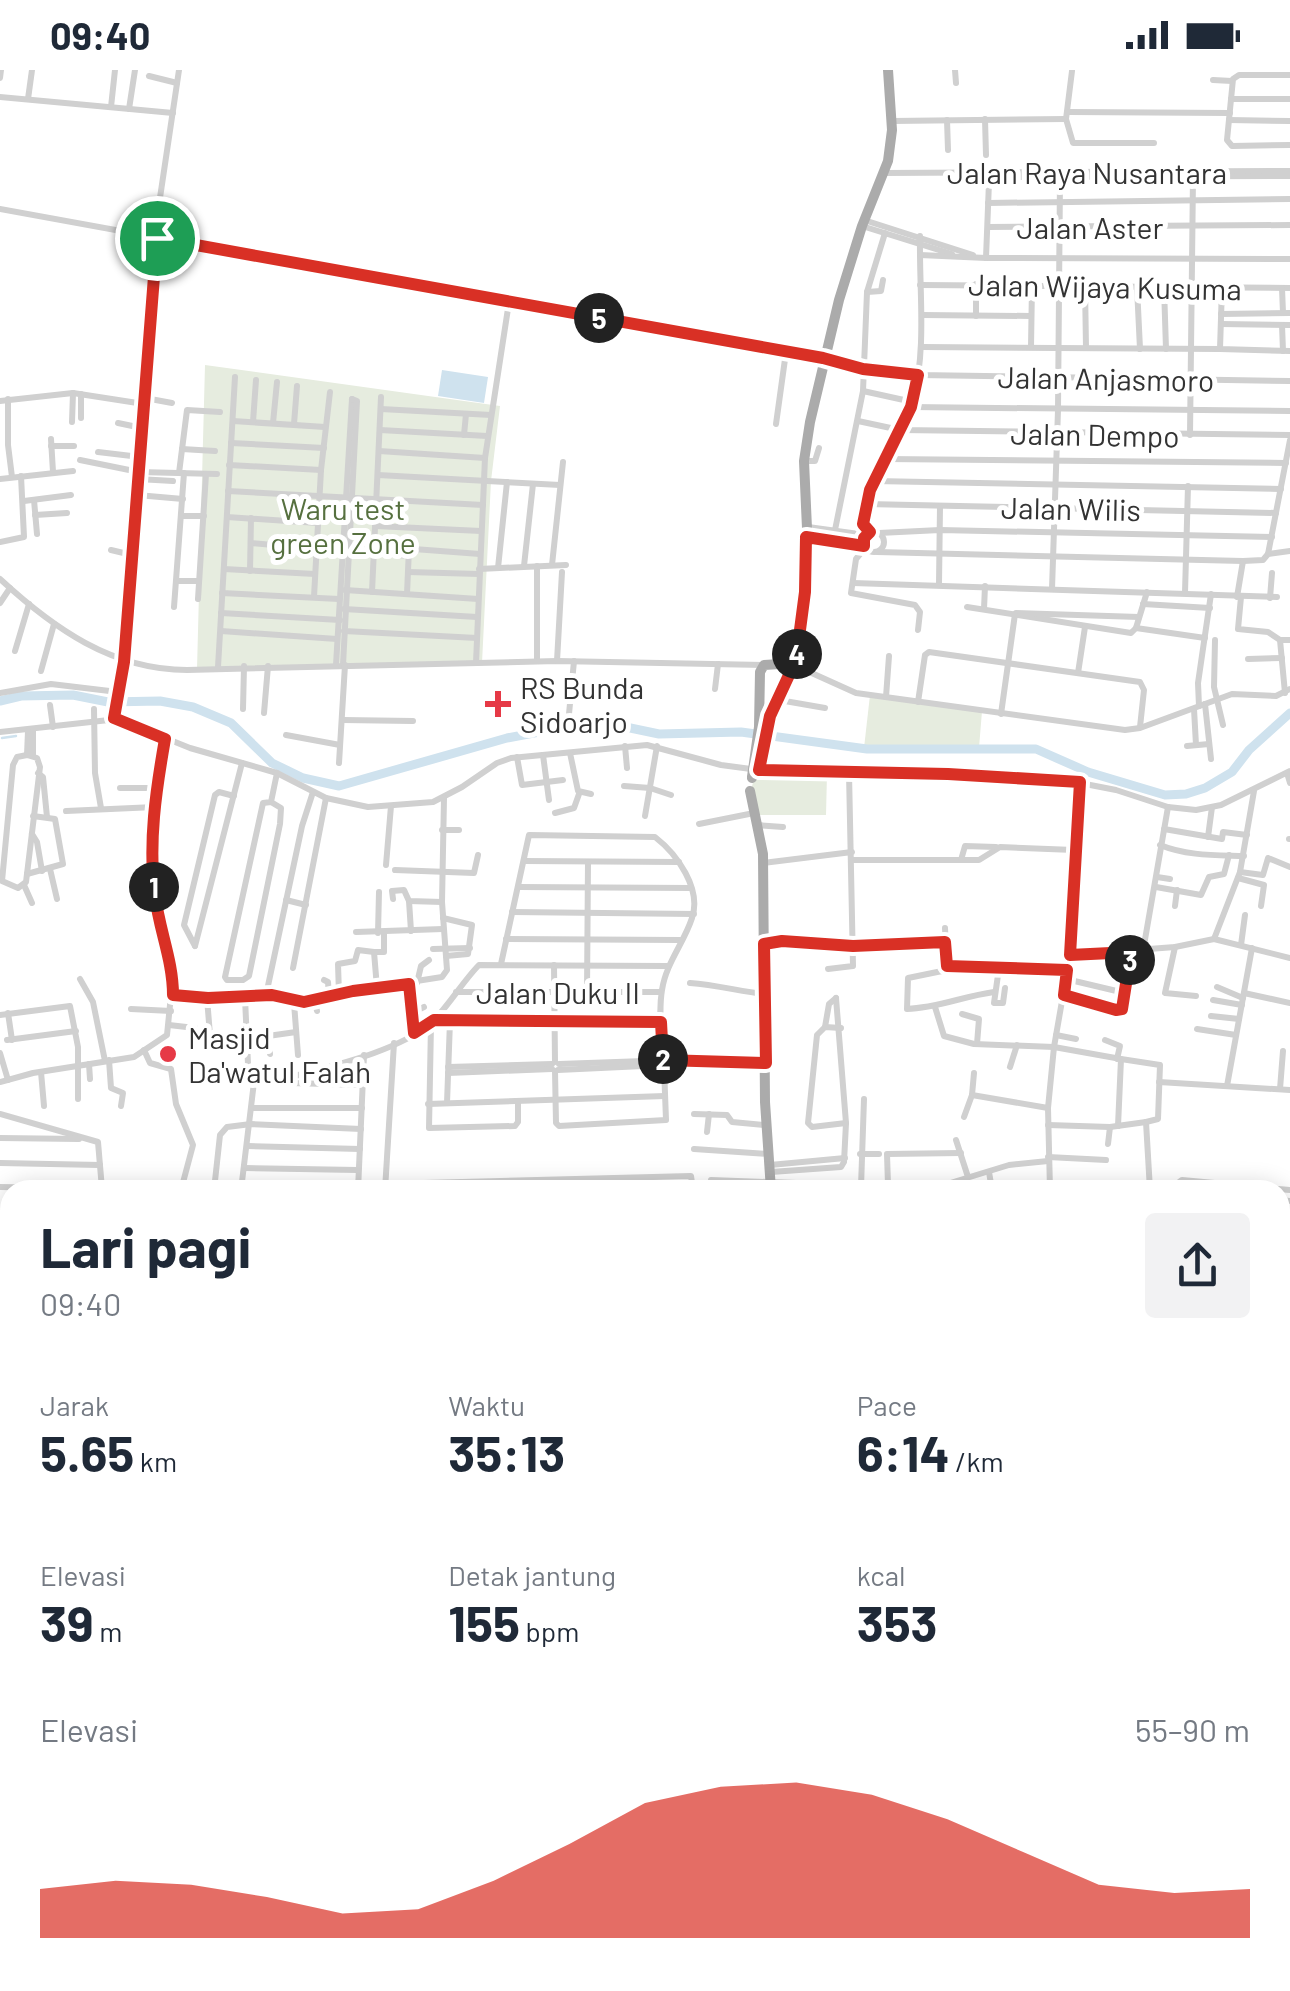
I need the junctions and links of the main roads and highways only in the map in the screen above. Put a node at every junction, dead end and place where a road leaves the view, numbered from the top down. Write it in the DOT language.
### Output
graph roads {
  1 [pos="888,70"];
  2 [pos="805,539"];
  3 [pos="780,664"];
  4 [pos="796,670"];
  5 [pos="764,721"];
  6 [pos="750,791"];
  7 [pos="762,862"];
  8 [pos="771,1173"];
  1 -- 2 [label="main road"];
  2 -- 3 [label="main road"];
  2 -- 4 [label="main road"];
  3 -- 4 [label="main road"];
  3 -- 5 [label="main road"];
  4 -- 5 [label="main road"];
  5 -- 6 [label="main road"];
  6 -- 7 [label="main road"];
  6 -- 7 [label="main road"];
  7 -- 8 [label="main road"];
}
